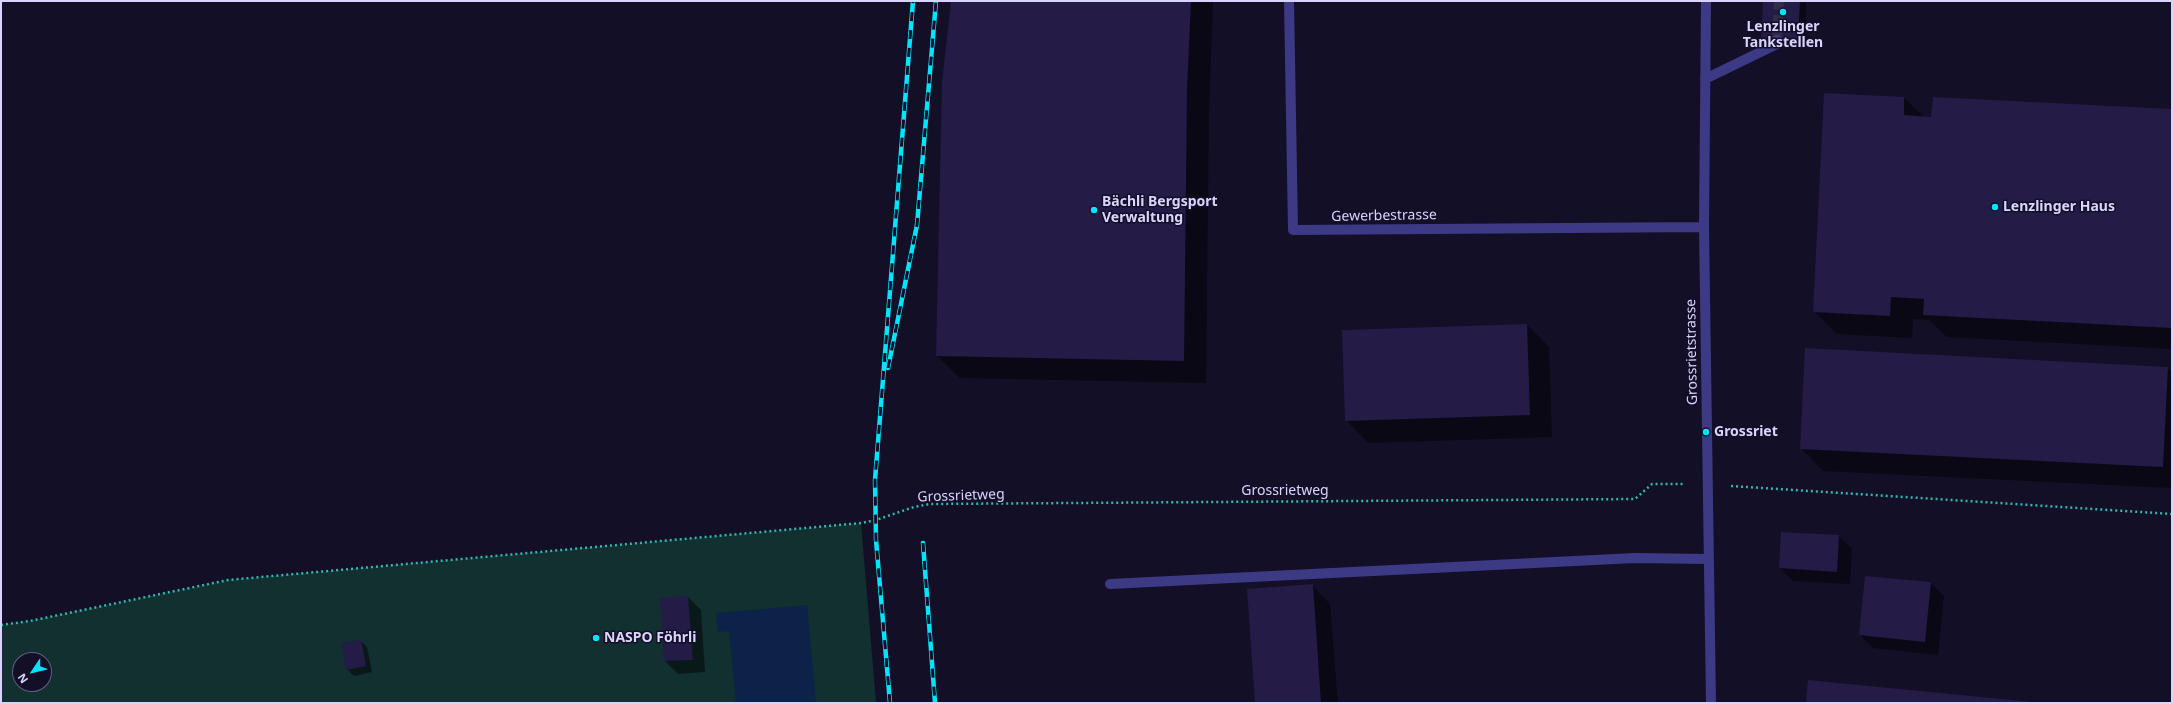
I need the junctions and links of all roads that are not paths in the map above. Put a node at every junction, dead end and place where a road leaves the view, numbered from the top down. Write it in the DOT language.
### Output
graph roads {
  1 [pos="1289,1"];
  2 [pos="1706,1"];
  3 [pos="1777,40"];
  4 [pos="1705,79"];
  5 [pos="1704,227"];
  6 [pos="1708,559"];
  7 [pos="1110,584"];
  8 [pos="1711,703"];
  1 -- 5 [label="street, Gewerbestrasse"];
  2 -- 4 [label="street, Grossrietstrasse"];
  3 -- 4 [label="street"];
  4 -- 5 [label="street, Grossrietstrasse"];
  5 -- 6 [label="street, Grossrietstrasse"];
  6 -- 7 [label="street"];
  6 -- 8 [label="street, Grossrietstrasse"];
}
